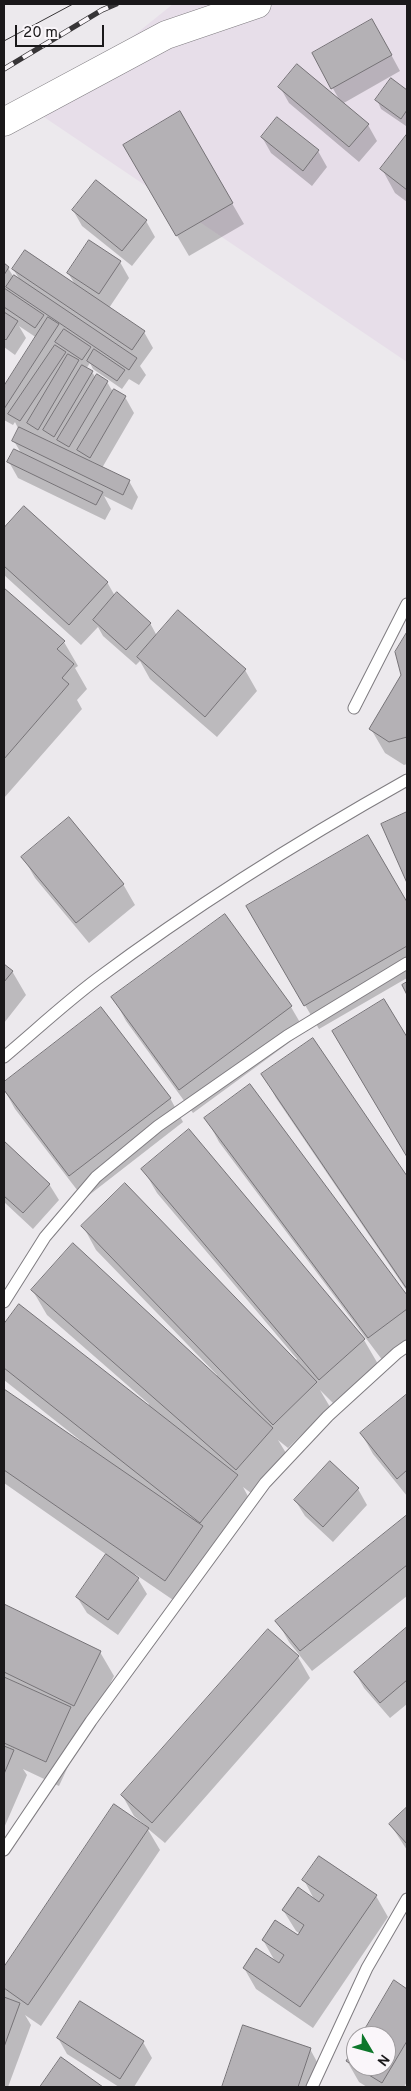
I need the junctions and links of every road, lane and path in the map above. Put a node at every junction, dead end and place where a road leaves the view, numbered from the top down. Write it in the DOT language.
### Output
graph roads {
  1 [pos="257,4"];
  2 [pos="4,122"];
  3 [pos="407,604"];
  4 [pos="354,708"];
  5 [pos="407,780"];
  6 [pos="407,963"];
  7 [pos="4,1057"];
  8 [pos="4,1302"];
  9 [pos="407,1346"];
  10 [pos="4,1850"];
  11 [pos="407,1899"];
  12 [pos="312,2087"];
  1 -- 2 [label="highway"];
  3 -- 4 [label="lane"];
  5 -- 7 [label="lane"];
  6 -- 8 [label="lane"];
  9 -- 10 [label="lane"];
  11 -- 12 [label="lane"];
}
